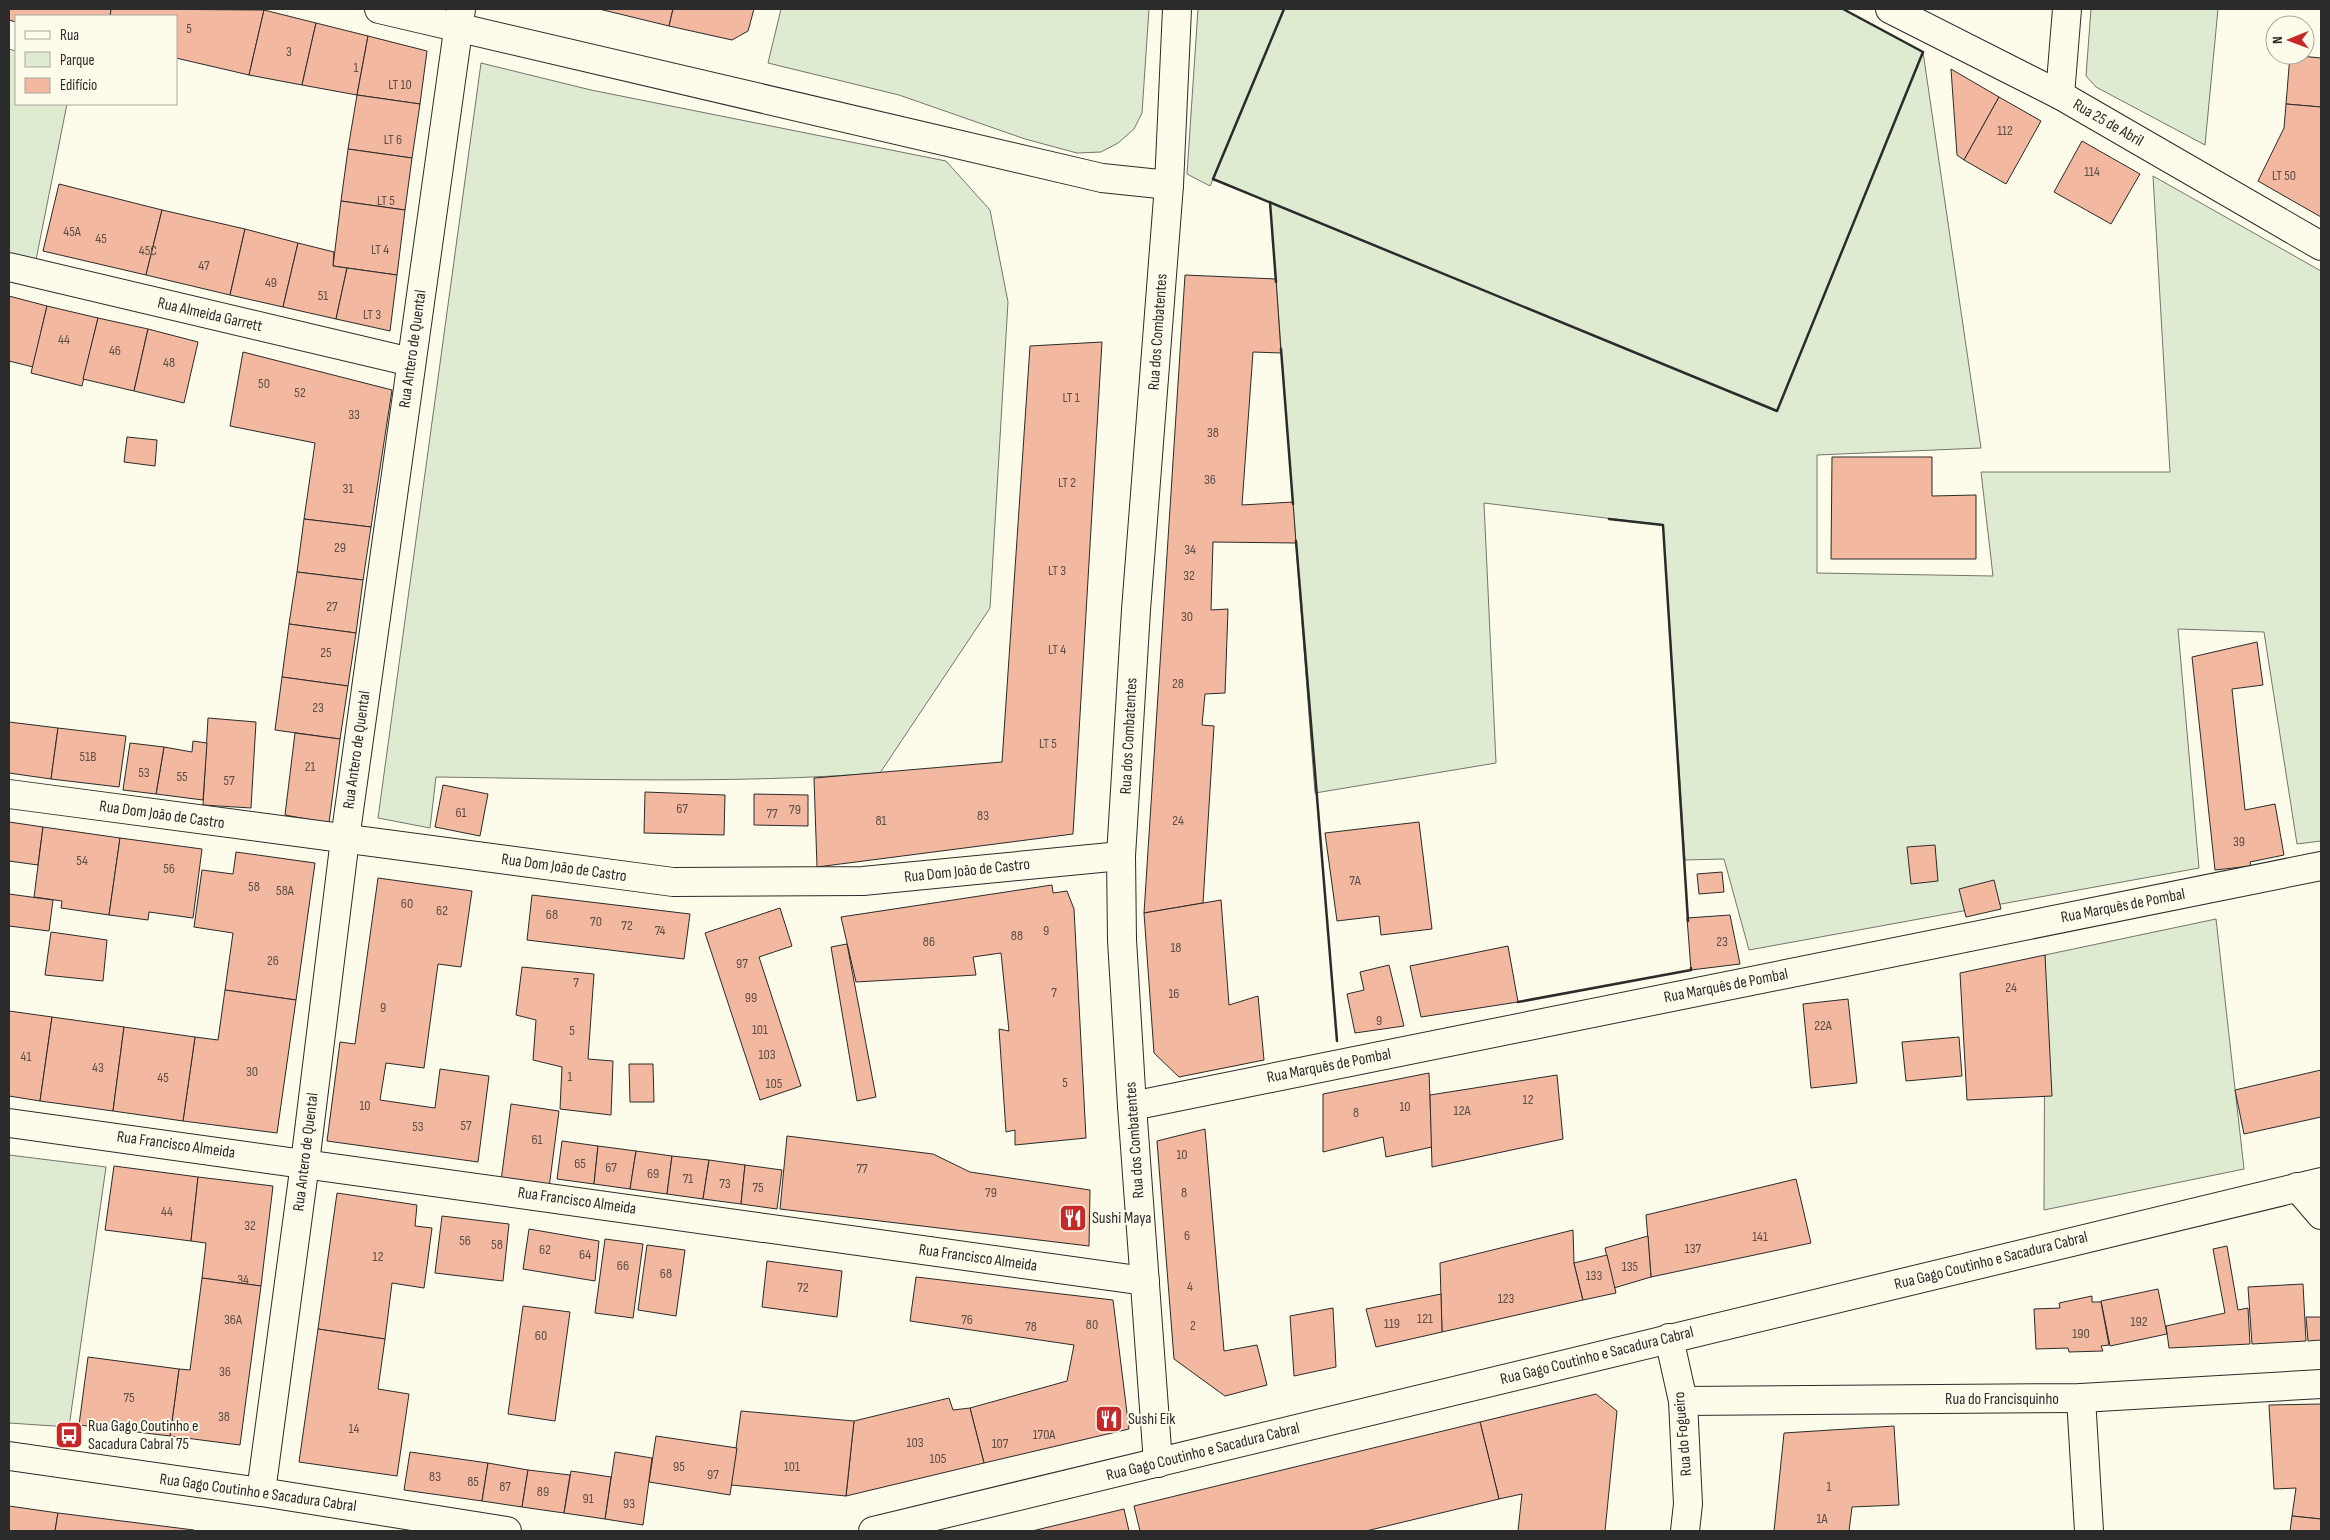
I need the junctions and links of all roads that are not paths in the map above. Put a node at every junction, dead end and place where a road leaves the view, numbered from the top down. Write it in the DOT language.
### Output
graph roads {
  1 [pos="379,9"];
  2 [pos="1177,9"];
  3 [pos="1890,9"];
  4 [pos="2067,9"];
  5 [pos="459,18"];
  6 [pos="2060,95"];
  7 [pos="1169,185"];
  8 [pos="2321,246"];
  9 [pos="9,267"];
  10 [pos="411,362"];
  11 [pos="9,794"];
  12 [pos="345,839"];
  13 [pos="1121,856"];
  14 [pos="2321,866"];
  15 [pos="1132,1106"];
  16 [pos="9,1123"];
  17 [pos="305,1163"];
  18 [pos="2309,1184"];
  19 [pos="2321,1215"];
  20 [pos="1146,1281"];
  21 [pos="1669,1338"];
  22 [pos="2321,1384"];
  23 [pos="2081,1398"];
  24 [pos="1683,1401"];
  25 [pos="9,1456"];
  26 [pos="1158,1463"];
  27 [pos="261,1492"];
  28 [pos="507,1531"];
  29 [pos="873,1531"];
  30 [pos="1685,1531"];
  31 [pos="2089,1531"];
  1 -- 5 [label="street"];
  2 -- 7 [label="street, Rua dos Combatentes"];
  3 -- 6 [label="street, Rua 25 de Abril"];
  4 -- 6 [label="street"];
  5 -- 7 [label="street"];
  5 -- 10 [label="street, Rua Antero de Quental"];
  6 -- 8 [label="street, Rua 25 de Abril"];
  7 -- 13 [label="street, Rua dos Combatentes"];
  9 -- 10 [label="street, Rua Almeida Garrett"];
  10 -- 12 [label="street, Rua Antero de Quental"];
  11 -- 12 [label="street, Rua Dom João de Castro"];
  12 -- 13 [label="street, Rua Dom João de Castro"];
  12 -- 17 [label="street, Rua Antero de Quental"];
  13 -- 15 [label="street, Rua dos Combatentes"];
  14 -- 15 [label="street, Rua Marquês de Pombal"];
  15 -- 20 [label="street, Rua dos Combatentes"];
  16 -- 17 [label="street, Rua Francisco Almeida"];
  17 -- 20 [label="street, Rua Francisco Almeida"];
  17 -- 27 [label="street, Rua Antero de Quental"];
  18 -- 19 [label="street"];
  18 -- 21 [label="street, Rua Gago Coutinho e Sacadura Cabral"];
  20 -- 26 [label="street, Rua dos Combatentes"];
  21 -- 24 [label="street, Rua do Fogueiro"];
  21 -- 26 [label="street, Rua Gago Coutinho e Sacadura Cabral"];
  22 -- 23 [label="street, Rua do Francisquinho"];
  23 -- 24 [label="street, Rua do Francisquinho"];
  23 -- 31 [label="street"];
  24 -- 30 [label="street, Rua do Fogueiro"];
  25 -- 27 [label="street, Rua Gago Coutinho e Sacadura Cabral"];
  26 -- 29 [label="street, Rua Gago Coutinho e Sacadura Cabral"];
  27 -- 28 [label="street, Rua Gago Coutinho e Sacadura Cabral"];
}
